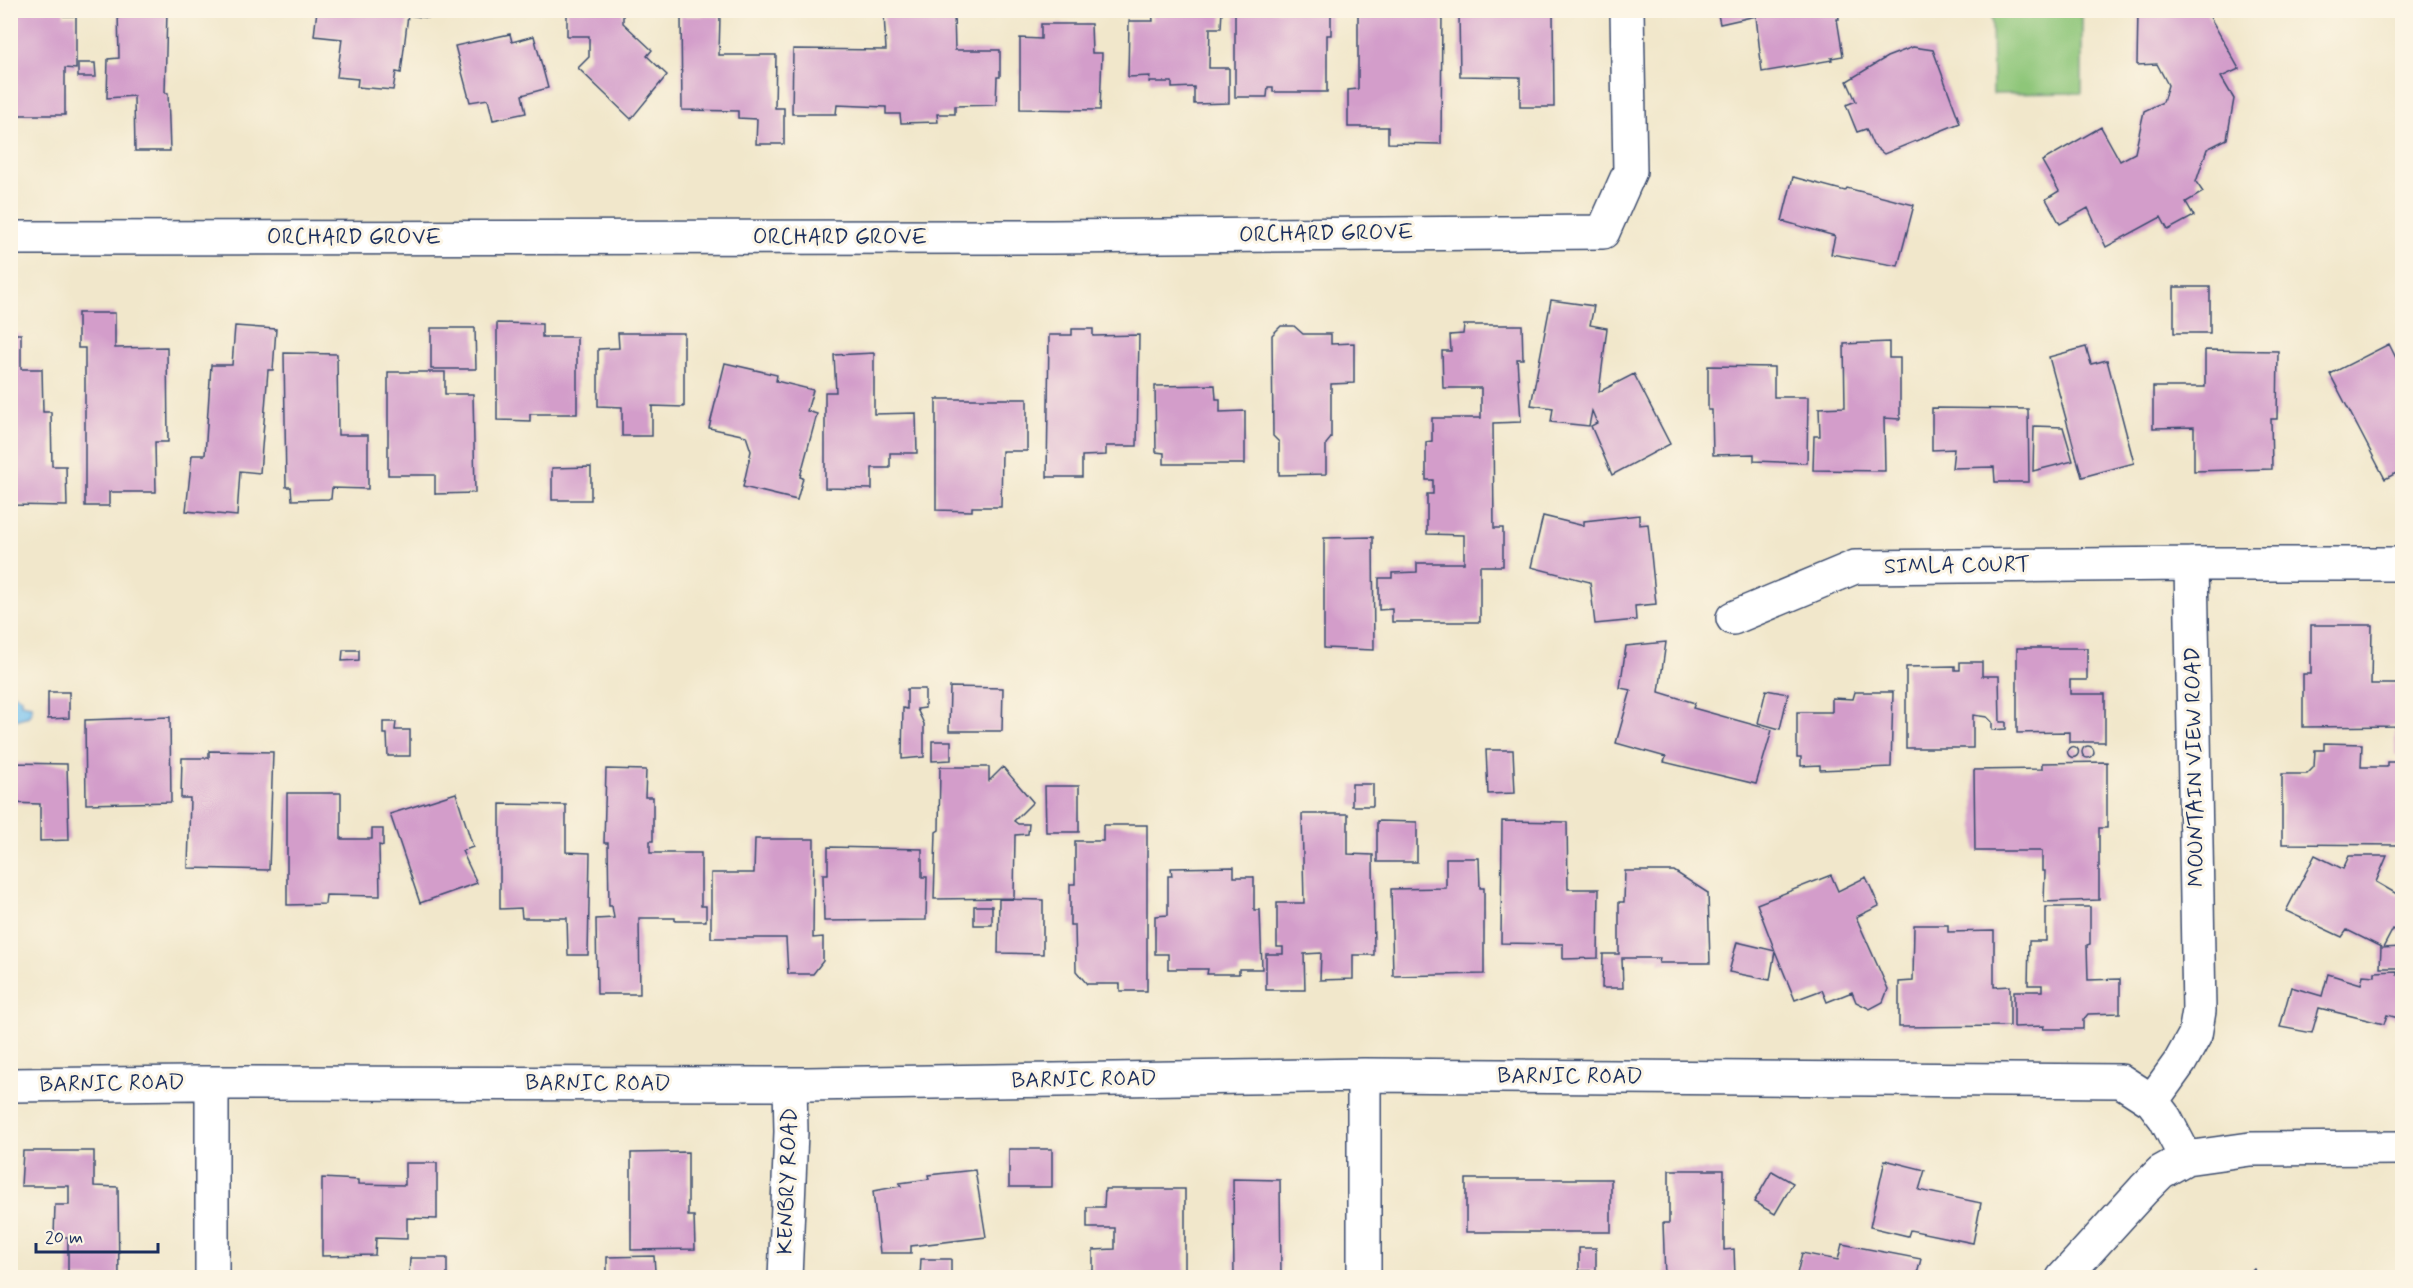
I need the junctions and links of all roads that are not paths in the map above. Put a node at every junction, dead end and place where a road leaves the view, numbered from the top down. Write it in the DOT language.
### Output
graph roads {
  1 [pos="1627,10"];
  2 [pos="10,238"];
  3 [pos="2191,564"];
  4 [pos="2403,564"];
  5 [pos="1732,618"];
  6 [pos="1364,1075"];
  7 [pos="212,1083"];
  8 [pos="790,1084"];
  9 [pos="10,1085"];
  10 [pos="2152,1101"];
  11 [pos="2403,1148"];
  12 [pos="2186,1158"];
  13 [pos="212,1278"];
  14 [pos="785,1278"];
  15 [pos="1364,1278"];
  16 [pos="2063,1278"];
  1 -- 2 [label="street, ORCHARD GROVE"];
  3 -- 4 [label="street"];
  3 -- 5 [label="street, SIMLA COURT"];
  3 -- 10 [label="street, MOUNTAIN VIEW ROAD"];
  6 -- 8 [label="street, BARNIC ROAD"];
  6 -- 10 [label="street, BARNIC ROAD"];
  6 -- 15 [label="street"];
  7 -- 8 [label="street, BARNIC ROAD"];
  7 -- 9 [label="street, BARNIC ROAD"];
  7 -- 13 [label="street"];
  8 -- 14 [label="street, KENBRY ROAD"];
  10 -- 12 [label="street"];
  11 -- 12 [label="street"];
  12 -- 16 [label="street"];
}
